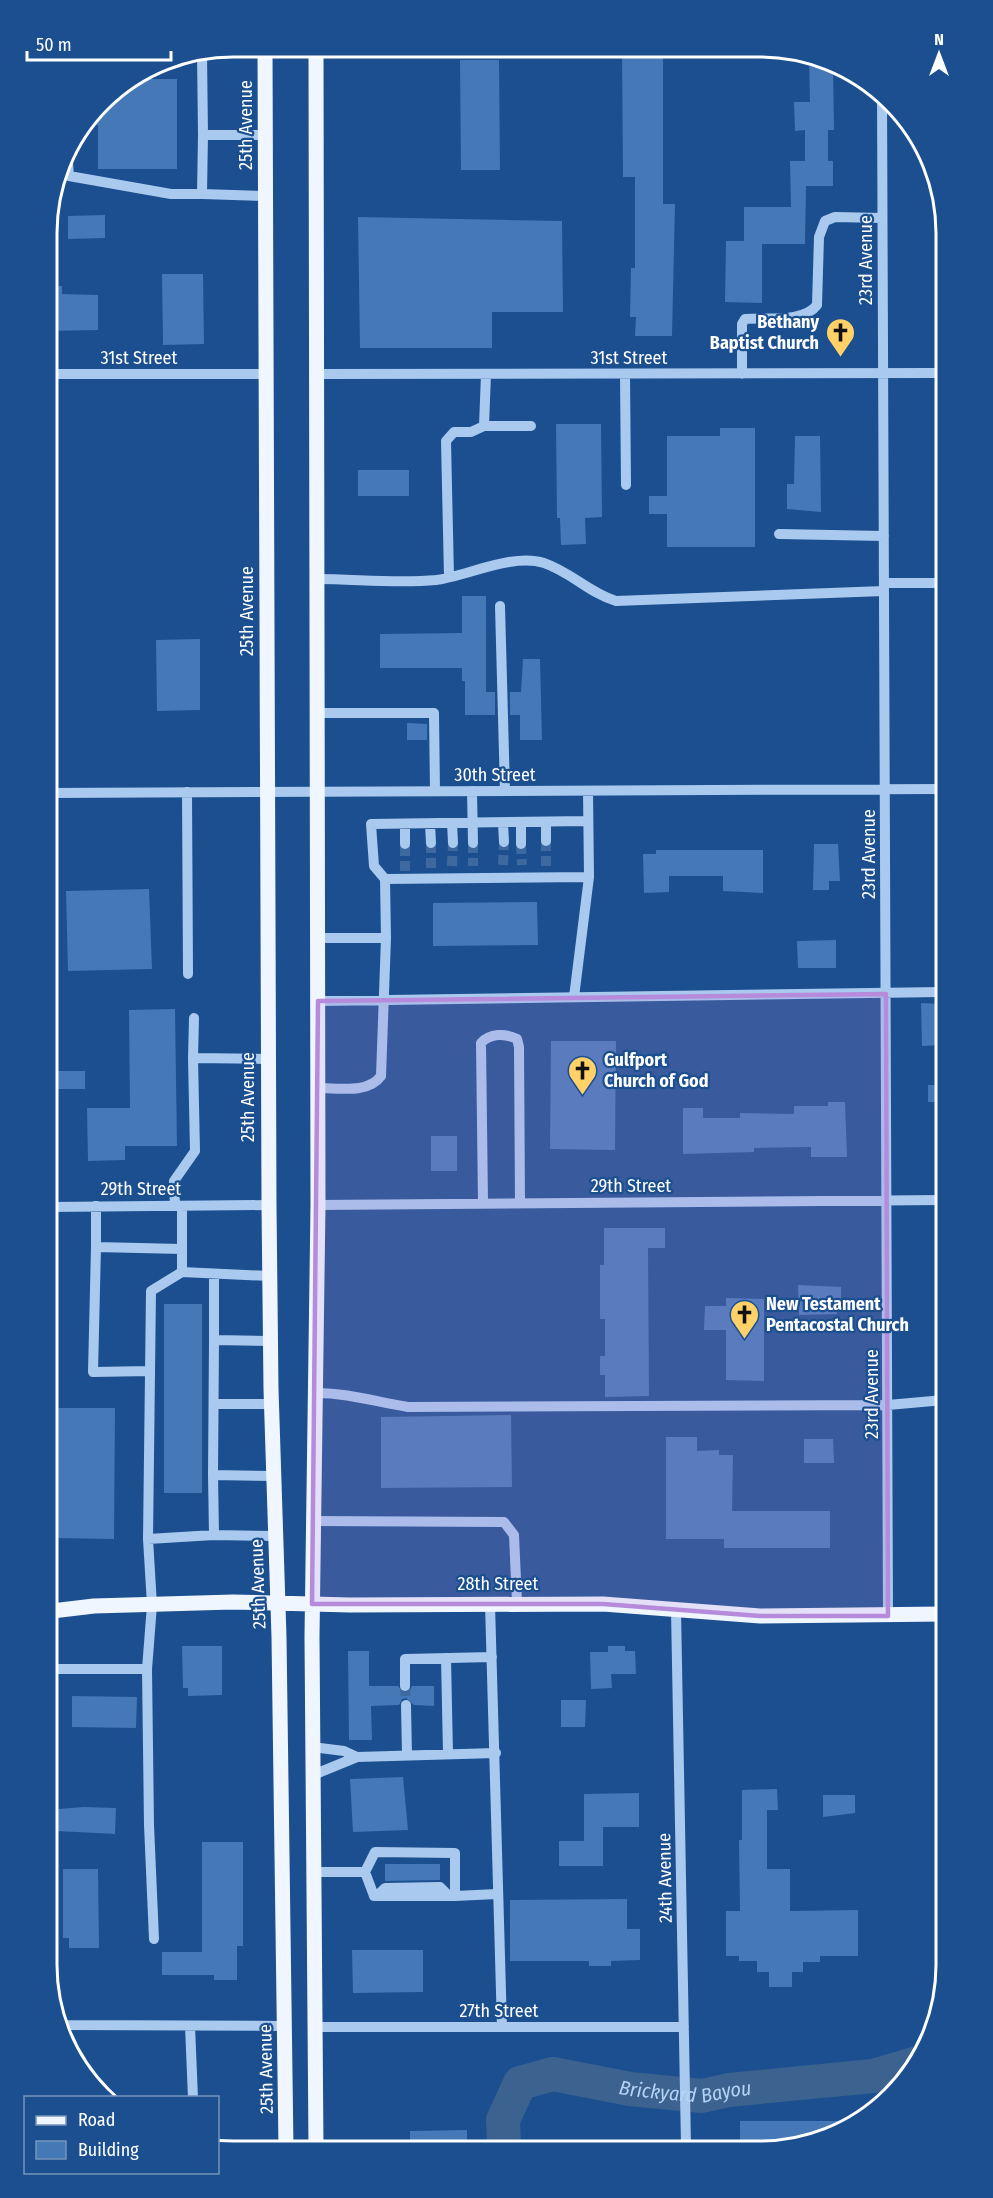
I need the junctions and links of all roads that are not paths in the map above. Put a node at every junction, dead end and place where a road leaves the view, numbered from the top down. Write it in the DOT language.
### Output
graph roads {
  1 [pos="265,57"];
  2 [pos="316,57"];
  3 [pos="202,60"];
  4 [pos="882,107"];
  5 [pos="203,135"];
  6 [pos="265,135"];
  7 [pos="69,170"];
  8 [pos="202,194"];
  9 [pos="265,196"];
  10 [pos="882,218"];
  11 [pos="883,373"];
  12 [pos="936,373"];
  13 [pos="57,374"];
  14 [pos="266,374"];
  15 [pos="317,374"];
  16 [pos="486,374"];
  17 [pos="742,374"];
  18 [pos="625,375"];
  19 [pos="484,426"];
  20 [pos="531,426"];
  21 [pos="626,485"];
  22 [pos="779,534"];
  23 [pos="884,536"];
  24 [pos="449,577"];
  25 [pos="317,579"];
  26 [pos="936,583"];
  27 [pos="884,587"];
  28 [pos="500,606"];
  29 [pos="316,713"];
  30 [pos="885,789"];
  31 [pos="936,789"];
  32 [pos="435,791"];
  33 [pos="472,791"];
  34 [pos="505,791"];
  35 [pos="588,791"];
  36 [pos="187,792"];
  37 [pos="266,792"];
  38 [pos="316,792"];
  39 [pos="57,793"];
  40 [pos="521,822"];
  41 [pos="546,822"];
  42 [pos="588,822"];
  43 [pos="452,823"];
  44 [pos="473,823"];
  45 [pos="503,823"];
  46 [pos="405,824"];
  47 [pos="430,824"];
  48 [pos="546,841"];
  49 [pos="504,842"];
  50 [pos="431,843"];
  51 [pos="453,843"];
  52 [pos="473,843"];
  53 [pos="405,844"];
  54 [pos="521,844"];
  55 [pos="503,865"];
  56 [pos="522,865"];
  57 [pos="452,866"];
  58 [pos="473,866"];
  59 [pos="546,866"];
  60 [pos="589,877"];
  61 [pos="474,878"];
  62 [pos="503,878"];
  63 [pos="521,878"];
  64 [pos="546,878"];
  65 [pos="385,879"];
  66 [pos="453,879"];
  67 [pos="317,938"];
  68 [pos="386,938"];
  69 [pos="188,974"];
  70 [pos="936,992"];
  71 [pos="886,994"];
  72 [pos="574,998"];
  73 [pos="386,1000"];
  74 [pos="318,1001"];
  75 [pos="194,1018"];
  76 [pos="193,1058"];
  77 [pos="268,1059"];
  78 [pos="318,1088"];
  79 [pos="887,1200"];
  80 [pos="936,1200"];
  81 [pos="483,1203"];
  82 [pos="520,1203"];
  83 [pos="269,1205"];
  84 [pos="318,1205"];
  85 [pos="96,1206"];
  86 [pos="179,1206"];
  87 [pos="57,1207"];
  88 [pos="96,1247"];
  89 [pos="182,1249"];
  90 [pos="182,1272"];
  91 [pos="214,1274"];
  92 [pos="269,1276"];
  93 [pos="214,1340"];
  94 [pos="270,1341"];
  95 [pos="150,1371"];
  96 [pos="316,1393"];
  97 [pos="936,1401"];
  98 [pos="214,1404"];
  99 [pos="271,1404"];
  100 [pos="888,1405"];
  101 [pos="213,1475"];
  102 [pos="274,1476"];
  103 [pos="314,1521"];
  104 [pos="214,1535"];
  105 [pos="276,1536"];
  106 [pos="148,1539"];
  107 [pos="277,1603"];
  108 [pos="517,1603"];
  109 [pos="312,1604"];
  110 [pos="490,1604"];
  111 [pos="152,1605"];
  112 [pos="57,1610"];
  113 [pos="676,1610"];
  114 [pos="936,1614"];
  115 [pos="888,1616"];
  116 [pos="492,1657"];
  117 [pos="447,1658"];
  118 [pos="57,1669"];
  119 [pos="147,1669"];
  120 [pos="405,1686"];
  121 [pos="406,1705"];
  122 [pos="312,1747"];
  123 [pos="495,1753"];
  124 [pos="448,1754"];
  125 [pos="406,1755"];
  126 [pos="357,1757"];
  127 [pos="313,1775"];
  128 [pos="314,1872"];
  129 [pos="365,1872"];
  130 [pos="497,1894"];
  131 [pos="452,1896"];
  132 [pos="154,1939"];
  133 [pos="68,2025"];
  134 [pos="190,2026"];
  135 [pos="285,2026"];
  136 [pos="315,2027"];
  137 [pos="502,2027"];
  138 [pos="684,2027"];
  139 [pos="193,2096"];
  140 [pos="686,2140"];
  141 [pos="286,2141"];
  142 [pos="316,2141"];
  1 -- 6 [label="main road, 25th Avenue"];
  2 -- 15 [label="main road"];
  3 -- 5 [label="street"];
  4 -- 10 [label="street, 23rd Avenue"];
  5 -- 6 [label="street"];
  5 -- 8 [label="street"];
  6 -- 9 [label="main road, 25th Avenue"];
  7 -- 8 [label="street"];
  8 -- 9 [label="street"];
  9 -- 14 [label="main road, 25th Avenue"];
  10 -- 11 [label="street, 23rd Avenue"];
  10 -- 17 [label="street"];
  11 -- 12 [label="street, 31st Street"];
  11 -- 17 [label="street, 31st Street"];
  11 -- 23 [label="street, 23rd Avenue"];
  13 -- 14 [label="street, 31st Street"];
  14 -- 37 [label="main road, 25th Avenue"];
  15 -- 16 [label="street, 31st Street"];
  15 -- 25 [label="main road"];
  16 -- 18 [label="street, 31st Street"];
  16 -- 19 [label="street"];
  17 -- 18 [label="street, 31st Street"];
  18 -- 21 [label="street"];
  19 -- 20 [label="street"];
  19 -- 24 [label="street"];
  22 -- 23 [label="street"];
  23 -- 27 [label="street, 23rd Avenue"];
  24 -- 25 [label="street"];
  24 -- 27 [label="street"];
  25 -- 29 [label="main road"];
  26 -- 27 [label="street"];
  27 -- 30 [label="street, 23rd Avenue"];
  28 -- 34 [label="street"];
  29 -- 32 [label="street"];
  29 -- 38 [label="main road"];
  30 -- 31 [label="street, 30th Street"];
  30 -- 35 [label="street, 30th Street"];
  30 -- 71 [label="street, 23rd Avenue"];
  32 -- 33 [label="street, 30th Street"];
  32 -- 38 [label="street, 30th Street"];
  33 -- 34 [label="street, 30th Street"];
  33 -- 44 [label="street"];
  34 -- 35 [label="street, 30th Street"];
  35 -- 42 [label="street"];
  36 -- 37 [label="street, 30th Street"];
  36 -- 39 [label="street, 30th Street"];
  36 -- 69 [label="street"];
  37 -- 38 [label="street, 30th Street"];
  37 -- 77 [label="main road, 25th Avenue"];
  38 -- 67 [label="main road"];
  40 -- 41 [label="street"];
  40 -- 45 [label="street"];
  40 -- 54 [label="street"];
  41 -- 42 [label="street"];
  41 -- 48 [label="street"];
  42 -- 60 [label="street"];
  43 -- 44 [label="street"];
  43 -- 47 [label="street"];
  43 -- 51 [label="street"];
  44 -- 45 [label="street"];
  44 -- 52 [label="street"];
  45 -- 49 [label="street"];
  46 -- 47 [label="street"];
  46 -- 53 [label="street"];
  46 -- 65 [label="street"];
  47 -- 50 [label="street"];
  55 -- 62 [label="street"];
  56 -- 63 [label="street"];
  57 -- 66 [label="street"];
  58 -- 61 [label="street"];
  59 -- 64 [label="street"];
  60 -- 64 [label="street"];
  60 -- 72 [label="street"];
  61 -- 62 [label="street"];
  61 -- 66 [label="street"];
  62 -- 63 [label="street"];
  63 -- 64 [label="street"];
  65 -- 66 [label="street"];
  65 -- 68 [label="street"];
  67 -- 68 [label="street"];
  67 -- 74 [label="main road"];
  68 -- 73 [label="street"];
  70 -- 71 [label="street"];
  71 -- 72 [label="street"];
  71 -- 79 [label="street, 23rd Avenue"];
  72 -- 73 [label="street"];
  73 -- 74 [label="street"];
  73 -- 78 [label="street"];
  74 -- 78 [label="main road"];
  75 -- 76 [label="street"];
  76 -- 77 [label="street"];
  76 -- 86 [label="street"];
  77 -- 83 [label="main road, 25th Avenue"];
  78 -- 84 [label="main road"];
  79 -- 80 [label="street, 29th Street"];
  79 -- 82 [label="street, 29th Street"];
  79 -- 100 [label="street, 23rd Avenue"];
  81 -- 82 [label="street, 29th Street"];
  81 -- 82 [label="street"];
  81 -- 84 [label="street, 29th Street"];
  83 -- 86 [label="street, 29th Street"];
  83 -- 92 [label="main road, 25th Avenue"];
  84 -- 96 [label="main road"];
  85 -- 86 [label="street, 29th Street"];
  85 -- 87 [label="street, 29th Street"];
  85 -- 88 [label="street"];
  86 -- 89 [label="street"];
  88 -- 89 [label="street"];
  88 -- 95 [label="street"];
  89 -- 90 [label="street"];
  90 -- 91 [label="street"];
  90 -- 95 [label="street"];
  91 -- 92 [label="street"];
  91 -- 93 [label="street"];
  92 -- 94 [label="main road, 25th Avenue"];
  93 -- 94 [label="street"];
  93 -- 98 [label="street"];
  94 -- 99 [label="main road, 25th Avenue"];
  95 -- 106 [label="street"];
  96 -- 100 [label="street"];
  96 -- 103 [label="main road"];
  97 -- 100 [label="street"];
  98 -- 99 [label="street"];
  98 -- 101 [label="street"];
  99 -- 102 [label="main road, 25th Avenue"];
  100 -- 115 [label="street, 23rd Avenue"];
  101 -- 102 [label="street"];
  101 -- 104 [label="street"];
  102 -- 105 [label="main road, 25th Avenue"];
  103 -- 108 [label="street"];
  103 -- 109 [label="main road"];
  104 -- 105 [label="street"];
  104 -- 106 [label="street"];
  105 -- 107 [label="main road, 25th Avenue"];
  106 -- 111 [label="street"];
  107 -- 109 [label="main road, 28th Street"];
  107 -- 111 [label="main road, 28th Street"];
  107 -- 135 [label="main road, 25th Avenue"];
  108 -- 110 [label="main road, 28th Street"];
  108 -- 113 [label="main road, 28th Street"];
  109 -- 110 [label="main road, 28th Street"];
  109 -- 122 [label="main road"];
  110 -- 116 [label="street"];
  111 -- 112 [label="main road, 28th Street"];
  111 -- 119 [label="street"];
  113 -- 115 [label="main road, 28th Street"];
  113 -- 138 [label="street, 24th Avenue"];
  114 -- 115 [label="main road, 28th Street"];
  116 -- 117 [label="street"];
  116 -- 123 [label="street"];
  117 -- 120 [label="street"];
  117 -- 124 [label="street"];
  118 -- 119 [label="street"];
  119 -- 132 [label="street"];
  121 -- 125 [label="street"];
  122 -- 126 [label="street"];
  122 -- 127 [label="main road"];
  123 -- 124 [label="street"];
  123 -- 130 [label="street"];
  124 -- 125 [label="street"];
  125 -- 126 [label="street"];
  126 -- 127 [label="street"];
  127 -- 128 [label="main road"];
  128 -- 129 [label="street"];
  128 -- 136 [label="main road"];
  129 -- 131 [label="street"];
  129 -- 131 [label="street"];
  130 -- 131 [label="street"];
  130 -- 137 [label="street"];
  133 -- 134 [label="street"];
  134 -- 135 [label="street"];
  134 -- 139 [label="street"];
  135 -- 141 [label="main road, 25th Avenue"];
  136 -- 137 [label="street, 27th Street"];
  136 -- 142 [label="main road"];
  137 -- 138 [label="street, 27th Street"];
  138 -- 140 [label="street, 24th Avenue"];
}
